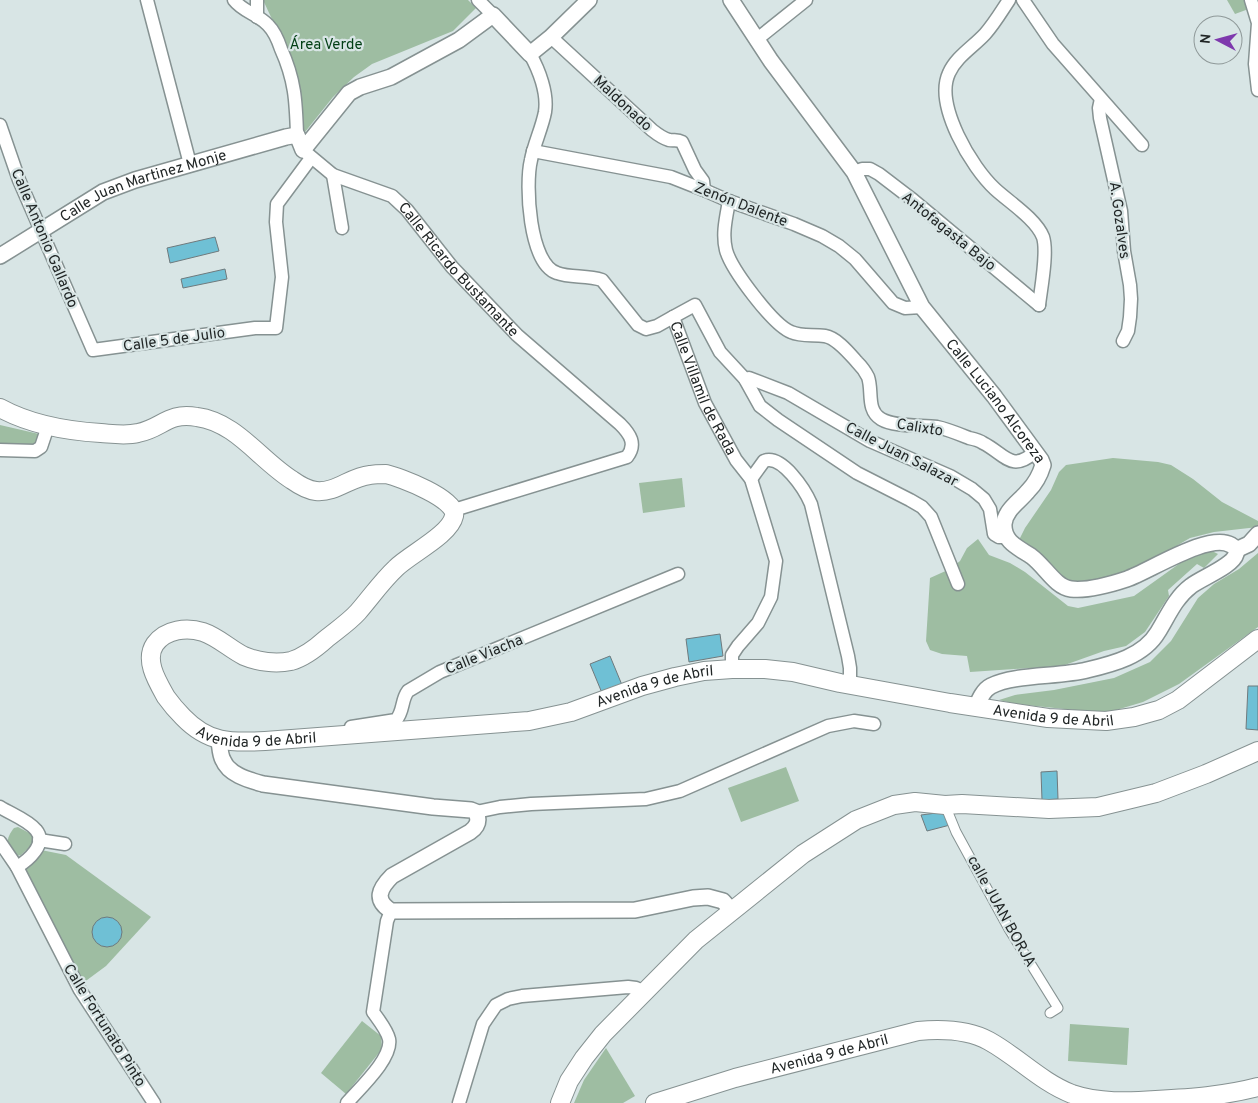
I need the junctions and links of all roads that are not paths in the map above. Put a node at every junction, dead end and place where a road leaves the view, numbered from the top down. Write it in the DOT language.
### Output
graph roads {
  1 [pos="147,0"];
  2 [pos="234,0"];
  3 [pos="257,0"];
  4 [pos="478,0"];
  5 [pos="589,0"];
  6 [pos="731,0"];
  7 [pos="806,0"];
  8 [pos="1009,0"];
  9 [pos="1023,0"];
  10 [pos="1251,0"];
  11 [pos="493,15"];
  12 [pos="257,16"];
  13 [pos="551,36"];
  14 [pos="756,40"];
  15 [pos="530,54"];
  16 [pos="1258,90"];
  17 [pos="1101,99"];
  18 [pos="0,125"];
  19 [pos="297,135"];
  20 [pos="1142,145"];
  21 [pos="533,151"];
  22 [pos="307,154"];
  23 [pos="190,164"];
  24 [pos="854,172"];
  25 [pos="332,176"];
  26 [pos="704,190"];
  27 [pos="728,202"];
  28 [pos="342,228"];
  29 [pos="41,231"];
  30 [pos="0,256"];
  31 [pos="922,307"];
  32 [pos="673,317"];
  33 [pos="1123,341"];
  34 [pos="93,350"];
  35 [pos="745,379"];
  36 [pos="0,408"];
  37 [pos="48,426"];
  38 [pos="0,450"];
  39 [pos="1035,452"];
  40 [pos="752,479"];
  41 [pos="454,510"];
  42 [pos="1258,534"];
  43 [pos="1007,537"];
  44 [pos="1236,550"];
  45 [pos="678,574"];
  46 [pos="958,584"];
  47 [pos="1258,639"];
  48 [pos="732,669"];
  49 [pos="850,684"];
  50 [pos="976,707"];
  51 [pos="874,724"];
  52 [pos="306,739"];
  53 [pos="219,740"];
  54 [pos="1258,751"];
  55 [pos="945,805"];
  56 [pos="0,807"];
  57 [pos="476,812"];
  58 [pos="40,840"];
  59 [pos="0,842"];
  60 [pos="65,844"];
  61 [pos="17,867"];
  62 [pos="391,911"];
  63 [pos="732,911"];
  64 [pos="645,992"];
  65 [pos="1050,1013"];
  66 [pos="1258,1086"];
  67 [pos="154,1103"];
  68 [pos="347,1103"];
  69 [pos="459,1103"];
  70 [pos="560,1103"];
  71 [pos="655,1103"];
  1 -- 23 [label="street"];
  2 -- 12 [label="street, Calle Ricardo Bustamante"];
  3 -- 12 [label="street"];
  4 -- 11 [label="street, Calle Villamil de Rada"];
  5 -- 13 [label="street"];
  6 -- 14 [label="street, Calle Luciano Alcoreza"];
  7 -- 14 [label="street"];
  8 -- 24 [label="street, Antofagasta Bajo"];
  9 -- 17 [label="street"];
  10 -- 16 [label="street"];
  11 -- 15 [label="street, Calle Villamil de Rada"];
  11 -- 22 [label="street"];
  12 -- 19 [label="street, Calle Ricardo Bustamante"];
  13 -- 15 [label="street"];
  13 -- 26 [label="street, Maldonado"];
  14 -- 24 [label="street, Calle Luciano Alcoreza"];
  15 -- 21 [label="street, Calle Villamil de Rada"];
  17 -- 20 [label="street"];
  17 -- 33 [label="street, A. Gozalves"];
  18 -- 29 [label="street, Calle Antonio Gallardo"];
  19 -- 22 [label="street, Calle Ricardo Bustamante"];
  19 -- 23 [label="street, Calle Juan Martinez Monje"];
  21 -- 26 [label="street, Zenón Dalente"];
  21 -- 32 [label="street, Calle Villamil de Rada"];
  22 -- 25 [label="street, Calle Ricardo Bustamante"];
  22 -- 34 [label="street, Calle 5 de Julio"];
  23 -- 29 [label="street, Calle Juan Martinez Monje"];
  24 -- 31 [label="street, Calle Luciano Alcoreza"];
  25 -- 28 [label="street"];
  25 -- 41 [label="street, Calle Ricardo Bustamante"];
  26 -- 27 [label="street, Zenón Dalente"];
  27 -- 31 [label="street, Zenón Dalente"];
  27 -- 39 [label="street, Calixto"];
  29 -- 30 [label="street, Calle Juan Martinez Monje"];
  29 -- 34 [label="street, Calle Antonio Gallardo"];
  31 -- 39 [label="street, Calle Luciano Alcoreza"];
  32 -- 35 [label="street"];
  32 -- 40 [label="street, Calle Villamil de Rada"];
  35 -- 43 [label="street, Calle Juan Salazar"];
  35 -- 46 [label="street"];
  36 -- 37 [label="main road"];
  37 -- 38 [label="street"];
  37 -- 41 [label="main road"];
  39 -- 43 [label="street, Calle Luciano Alcoreza"];
  40 -- 48 [label="street"];
  40 -- 49 [label="street"];
  41 -- 53 [label="main road, Avenida 9 de Abril"];
  42 -- 44 [label="street"];
  43 -- 44 [label="street"];
  44 -- 50 [label="street"];
  45 -- 52 [label="street, Calle Viacha"];
  47 -- 50 [label="main road, Avenida 9 de Abril"];
  48 -- 49 [label="main road, Avenida 9 de Abril"];
  48 -- 52 [label="main road, Avenida 9 de Abril"];
  49 -- 50 [label="main road, Avenida 9 de Abril"];
  51 -- 57 [label="street"];
  52 -- 53 [label="main road, Avenida 9 de Abril"];
  53 -- 57 [label="street"];
  54 -- 55 [label="main road"];
  55 -- 63 [label="main road"];
  55 -- 65 [label="street, calle JUAN BORJA"];
  56 -- 58 [label="street"];
  57 -- 62 [label="street"];
  58 -- 60 [label="street"];
  58 -- 61 [label="street"];
  59 -- 61 [label="street, Calle Fortunato Pinto"];
  61 -- 67 [label="street, Calle Fortunato Pinto"];
  62 -- 63 [label="street"];
  62 -- 68 [label="street"];
  63 -- 64 [label="main road"];
  64 -- 69 [label="street"];
  64 -- 70 [label="main road"];
  66 -- 71 [label="main road, Avenida 9 de Abril"];
}
